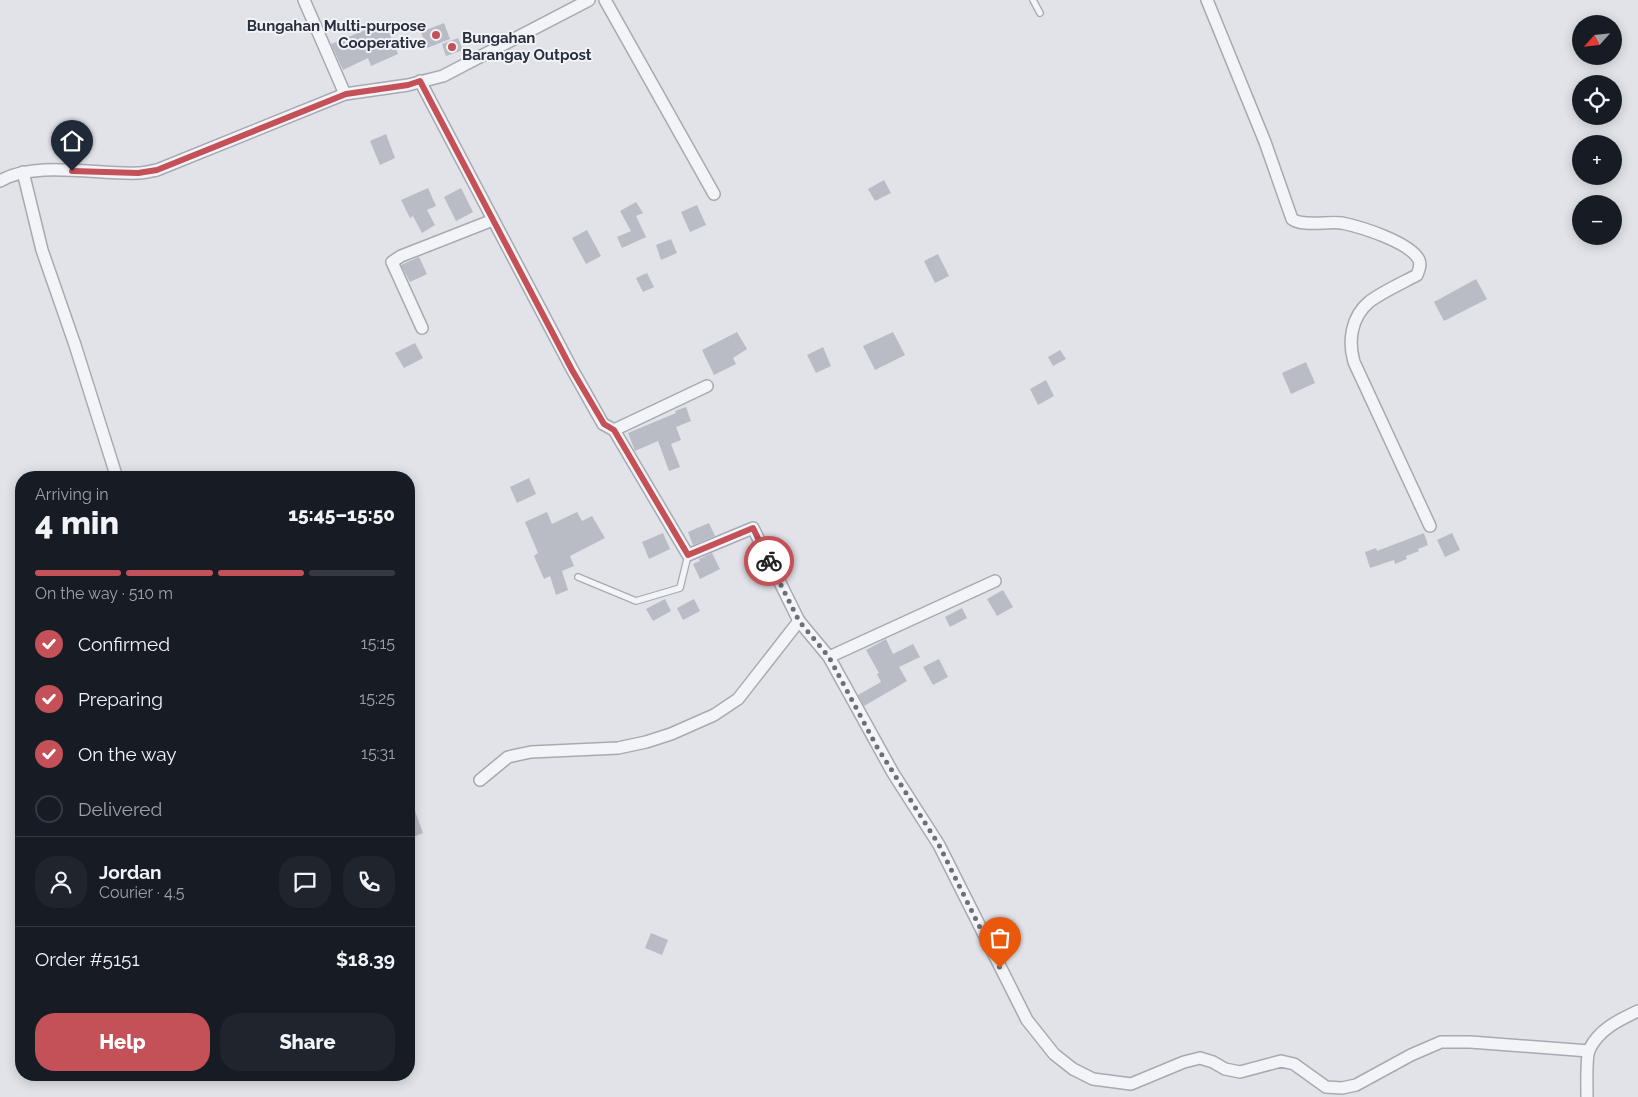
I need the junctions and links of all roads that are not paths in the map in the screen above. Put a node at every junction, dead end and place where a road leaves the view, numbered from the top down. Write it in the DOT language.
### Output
graph roads {
  1 [pos="304,0"];
  2 [pos="588,0"];
  3 [pos="606,0"];
  4 [pos="1033,0"];
  5 [pos="1207,0"];
  6 [pos="1040,13"];
  7 [pos="420,81"];
  8 [pos="346,94"];
  9 [pos="23,172"];
  10 [pos="1,179"];
  11 [pos="714,194"];
  12 [pos="493,220"];
  13 [pos="422,328"];
  14 [pos="707,386"];
  15 [pos="614,430"];
  16 [pos="115,471"];
  17 [pos="1430,526"];
  18 [pos="688,555"];
  19 [pos="578,577"];
  20 [pos="995,581"];
  21 [pos="799,621"];
  22 [pos="829,657"];
  23 [pos="480,780"];
  24 [pos="1638,1011"];
  25 [pos="1589,1051"];
  26 [pos="1587,1097"];
  1 -- 8 [label="street"];
  2 -- 7 [label="street"];
  3 -- 11 [label="street"];
  4 -- 6 [label="lane"];
  5 -- 17 [label="street"];
  7 -- 8 [label="street"];
  7 -- 12 [label="street"];
  8 -- 9 [label="street"];
  9 -- 10 [label="street"];
  9 -- 16 [label="street"];
  12 -- 13 [label="street"];
  12 -- 15 [label="street"];
  14 -- 15 [label="street"];
  15 -- 18 [label="street"];
  18 -- 19 [label="lane"];
  18 -- 21 [label="street"];
  20 -- 22 [label="street"];
  21 -- 22 [label="street"];
  21 -- 23 [label="street"];
  22 -- 25 [label="street"];
  24 -- 25 [label="street"];
  25 -- 26 [label="street"];
}
